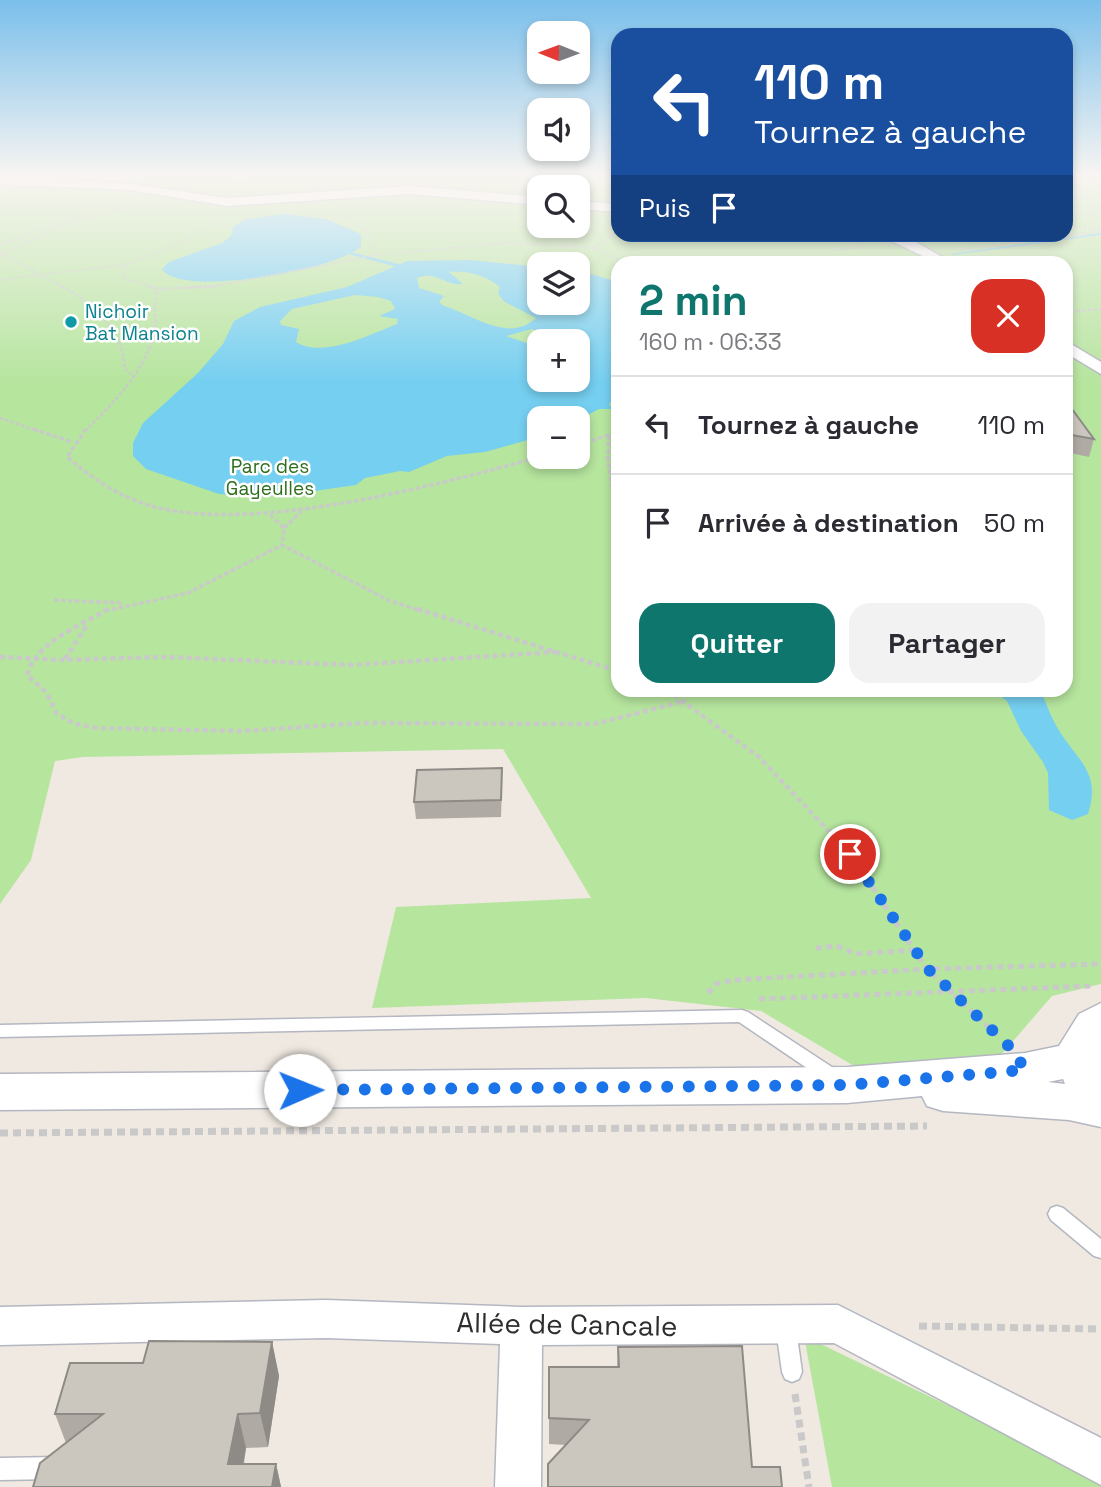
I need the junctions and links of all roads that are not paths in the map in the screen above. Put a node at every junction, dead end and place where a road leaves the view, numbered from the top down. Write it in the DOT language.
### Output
graph roads {
  1 [pos="909,243"];
  2 [pos="933,256"];
  3 [pos="1073,351"];
  4 [pos="1101,369"];
  5 [pos="1101,1019"];
  6 [pos="0,1031"];
  7 [pos="1079,1059"];
  8 [pos="847,1085"];
  9 [pos="0,1092"];
  10 [pos="1101,1102"];
  11 [pos="1101,1109"];
  12 [pos="1057,1214"];
  13 [pos="1101,1250"];
  14 [pos="785,1325"];
  15 [pos="0,1326"];
  16 [pos="521,1326"];
  17 [pos="792,1371"];
  18 [pos="1101,1462"];
  19 [pos="76,1467"];
  20 [pos="0,1469"];
  21 [pos="518,1487"];
  1 -- 2 [label="street"];
  3 -- 4 [label="street"];
  5 -- 7 [label="street"];
  6 -- 8 [label="lane"];
  7 -- 8 [label="street"];
  7 -- 10 [label="street"];
  8 -- 9 [label="street"];
  8 -- 11 [label="street"];
  12 -- 13 [label="lane"];
  14 -- 16 [label="street, Allée de Cancale"];
  14 -- 17 [label="lane"];
  14 -- 18 [label="street, Allée de Cancale"];
  15 -- 16 [label="street, Allée de Cancale"];
  16 -- 21 [label="street"];
  19 -- 20 [label="lane"];
}
